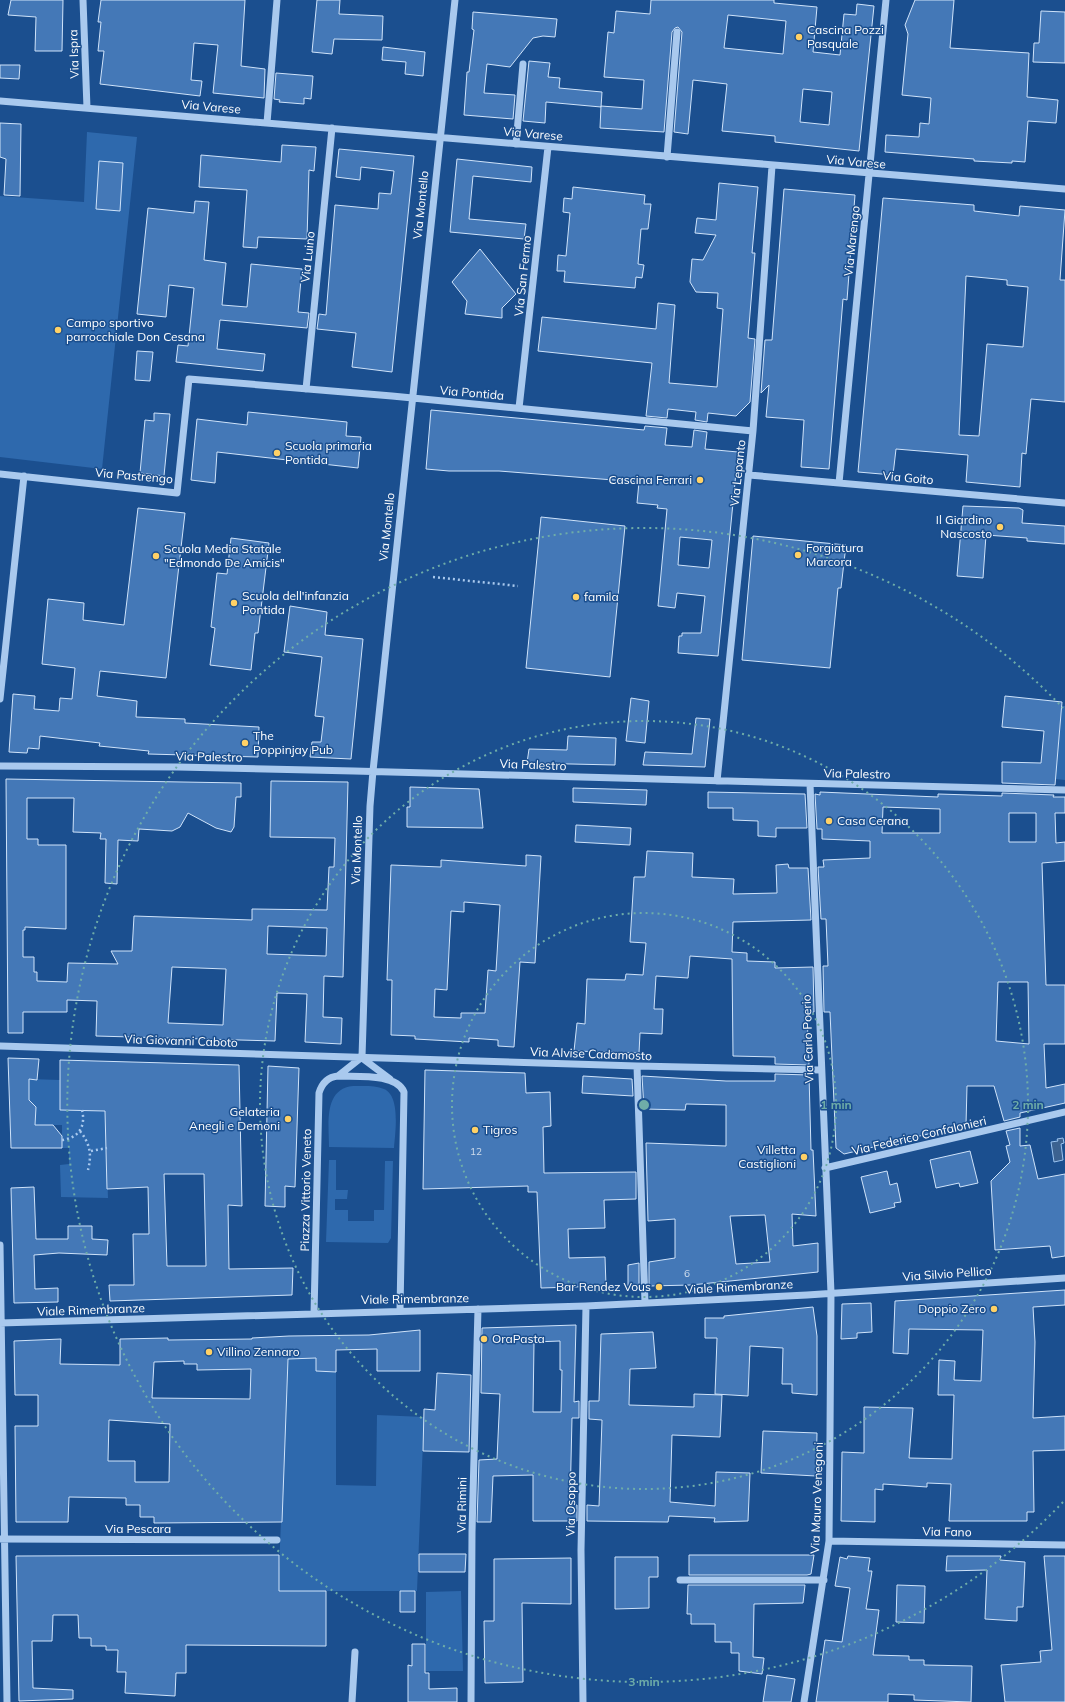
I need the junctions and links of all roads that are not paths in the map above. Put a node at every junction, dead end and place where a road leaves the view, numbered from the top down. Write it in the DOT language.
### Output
graph roads {
  1 [pos="83,0"];
  2 [pos="277,0"];
  3 [pos="455,0"];
  4 [pos="886,0"];
  5 [pos="677,32"];
  6 [pos="522,64"];
  7 [pos="0,101"];
  8 [pos="87,108"];
  9 [pos="267,123"];
  10 [pos="332,128"];
  11 [pos="440,138"];
  12 [pos="516,144"];
  13 [pos="548,147"];
  14 [pos="667,157"];
  15 [pos="772,166"];
  16 [pos="870,174"];
  17 [pos="1065,189"];
  18 [pos="188,378"];
  19 [pos="306,388"];
  20 [pos="412,398"];
  21 [pos="519,408"];
  22 [pos="753,431"];
  23 [pos="0,474"];
  24 [pos="749,475"];
  25 [pos="24,476"];
  26 [pos="839,483"];
  27 [pos="1065,503"];
  28 [pos="0,699"];
  29 [pos="0,766"];
  30 [pos="373,771"];
  31 [pos="717,781"];
  32 [pos="810,784"];
  33 [pos="1065,790"];
  34 [pos="0,1046"];
  35 [pos="362,1057"];
  36 [pos="638,1066"];
  37 [pos="820,1070"];
  38 [pos="338,1076"];
  39 [pos="390,1079"];
  40 [pos="1065,1112"];
  41 [pos="825,1168"];
  42 [pos="0,1245"];
  43 [pos="1065,1278"];
  44 [pos="831,1293"];
  45 [pos="645,1303"];
  46 [pos="586,1306"];
  47 [pos="478,1308"];
  48 [pos="400,1310"];
  49 [pos="314,1314"];
  50 [pos="1,1323"];
  51 [pos="2,1539"];
  52 [pos="277,1540"];
  53 [pos="829,1541"];
  54 [pos="1065,1545"];
  55 [pos="680,1580"];
  56 [pos="824,1580"];
  57 [pos="355,1652"];
  58 [pos="7,1702"];
  59 [pos="352,1702"];
  60 [pos="471,1702"];
  61 [pos="583,1702"];
  62 [pos="804,1702"];
  1 -- 8 [label="street, Via Ispra"];
  2 -- 9 [label="street"];
  3 -- 11 [label="street, Via Montello"];
  4 -- 16 [label="street, Via Marengo"];
  5 -- 14 [label="street"];
  6 -- 12 [label="street"];
  7 -- 8 [label="street, Via Varese"];
  8 -- 9 [label="street, Via Varese"];
  9 -- 10 [label="street, Via Varese"];
  10 -- 11 [label="street, Via Varese"];
  10 -- 19 [label="street, Via Luino"];
  11 -- 12 [label="street, Via Varese"];
  11 -- 20 [label="street, Via Montello"];
  12 -- 13 [label="street, Via Varese"];
  13 -- 14 [label="street, Via Varese"];
  13 -- 21 [label="street, Via San Fermo"];
  14 -- 15 [label="street, Via Varese"];
  15 -- 16 [label="street, Via Varese"];
  15 -- 22 [label="street, Via Lepanto"];
  16 -- 17 [label="street, Via Varese"];
  16 -- 26 [label="street, Via Marengo"];
  18 -- 19 [label="street, Via Pontida"];
  18 -- 25 [label="street, Via Pastrengo"];
  19 -- 20 [label="street, Via Pontida"];
  20 -- 21 [label="street, Via Pontida"];
  20 -- 30 [label="street, Via Montello"];
  21 -- 22 [label="street, Via Pontida"];
  22 -- 24 [label="street, Via Lepanto"];
  23 -- 25 [label="street, Via Pastrengo"];
  24 -- 26 [label="street, Via Goito"];
  24 -- 31 [label="street, Via Lepanto"];
  25 -- 28 [label="street"];
  26 -- 27 [label="street, Via Goito"];
  29 -- 30 [label="street, Via Palestro"];
  30 -- 31 [label="street, Via Palestro"];
  30 -- 35 [label="street, Via Montello"];
  31 -- 32 [label="street, Via Palestro"];
  32 -- 33 [label="street, Via Palestro"];
  32 -- 37 [label="street, Via Carlo Poerio"];
  34 -- 35 [label="street, Via Giovanni Caboto"];
  35 -- 36 [label="street, Via Alvise Cadamosto"];
  35 -- 38 [label="street, Piazza Vittorio Veneto"];
  35 -- 39 [label="street"];
  36 -- 37 [label="street, Via Alvise Cadamosto"];
  36 -- 45 [label="street"];
  37 -- 41 [label="street, Via Carlo Poerio"];
  38 -- 39 [label="street"];
  38 -- 49 [label="street, Piazza Vittorio Veneto"];
  39 -- 48 [label="street"];
  40 -- 41 [label="street, Via Federico Confalonieri"];
  41 -- 44 [label="street, Via Carlo Poerio"];
  42 -- 50 [label="street"];
  43 -- 44 [label="street, Via Silvio Pellico"];
  44 -- 45 [label="street, Viale Rimembranze"];
  44 -- 53 [label="street, Via Mauro Venegoni"];
  45 -- 46 [label="street, Viale Rimembranze"];
  46 -- 47 [label="street, Viale Rimembranze"];
  46 -- 61 [label="street, Via Osoppo"];
  47 -- 48 [label="street, Viale Rimembranze"];
  47 -- 60 [label="street, Via Rimini"];
  48 -- 49 [label="street, Viale Rimembranze"];
  49 -- 50 [label="street, Viale Rimembranze"];
  50 -- 51 [label="street"];
  51 -- 52 [label="street, Via Pescara"];
  51 -- 58 [label="street"];
  53 -- 54 [label="street, Via Fano"];
  53 -- 56 [label="street, Via Mauro Venegoni"];
  55 -- 56 [label="street"];
  56 -- 62 [label="street, Via Mauro Venegoni"];
  57 -- 59 [label="street"];
}
